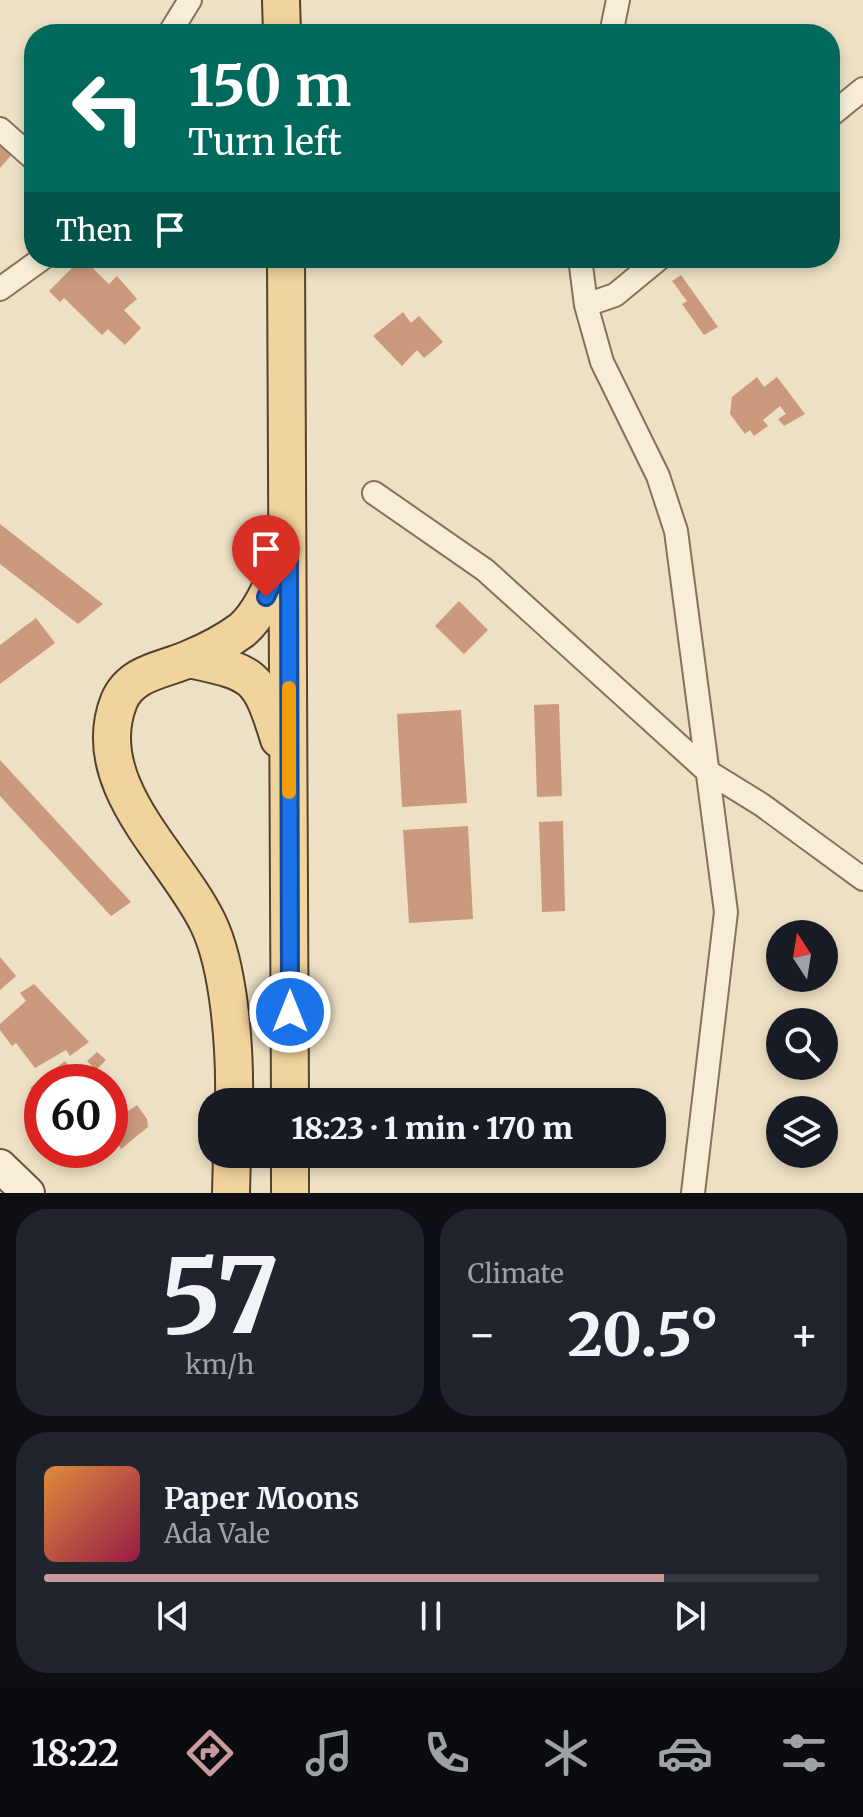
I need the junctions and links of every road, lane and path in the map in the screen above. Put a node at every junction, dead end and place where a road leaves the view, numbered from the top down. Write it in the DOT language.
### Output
graph roads {
  1 [pos="190,0"];
  2 [pos="281,0"];
  3 [pos="618,0"];
  4 [pos="175,24"];
  5 [pos="282,24"];
  6 [pos="613,24"];
  7 [pos="863,89"];
  8 [pos="840,108"];
  9 [pos="0,129"];
  10 [pos="24,150"];
  11 [pos="29,268"];
  12 [pos="286,268"];
  13 [pos="581,268"];
  14 [pos="648,268"];
  15 [pos="0,289"];
  16 [pos="586,305"];
  17 [pos="374,493"];
  18 [pos="289,548"];
  19 [pos="189,659"];
  20 [pos="707,771"];
  21 [pos="289,774"];
  22 [pos="863,879"];
  23 [pos="233,1088"];
  24 [pos="290,1088"];
  25 [pos="0,1166"];
  26 [pos="232,1168"];
  27 [pos="290,1168"];
  28 [pos="28,1193"];
  29 [pos="231,1193"];
  30 [pos="290,1193"];
  31 [pos="693,1193"];
  1 -- 4 [label="street"];
  2 -- 5 [label="main road"];
  3 -- 6 [label="street"];
  7 -- 8 [label="street"];
  9 -- 10 [label="street"];
  11 -- 15 [label="street"];
  12 -- 18 [label="main road"];
  13 -- 16 [label="street"];
  14 -- 16 [label="street"];
  16 -- 20 [label="street"];
  17 -- 20 [label="street"];
  18 -- 19 [label="main road"];
  18 -- 21 [label="main road"];
  19 -- 21 [label="main road"];
  19 -- 23 [label="main road"];
  20 -- 22 [label="street"];
  20 -- 31 [label="street"];
  21 -- 24 [label="main road"];
  25 -- 28 [label="main road"];
  26 -- 29 [label="main road"];
  27 -- 30 [label="main road"];
}
